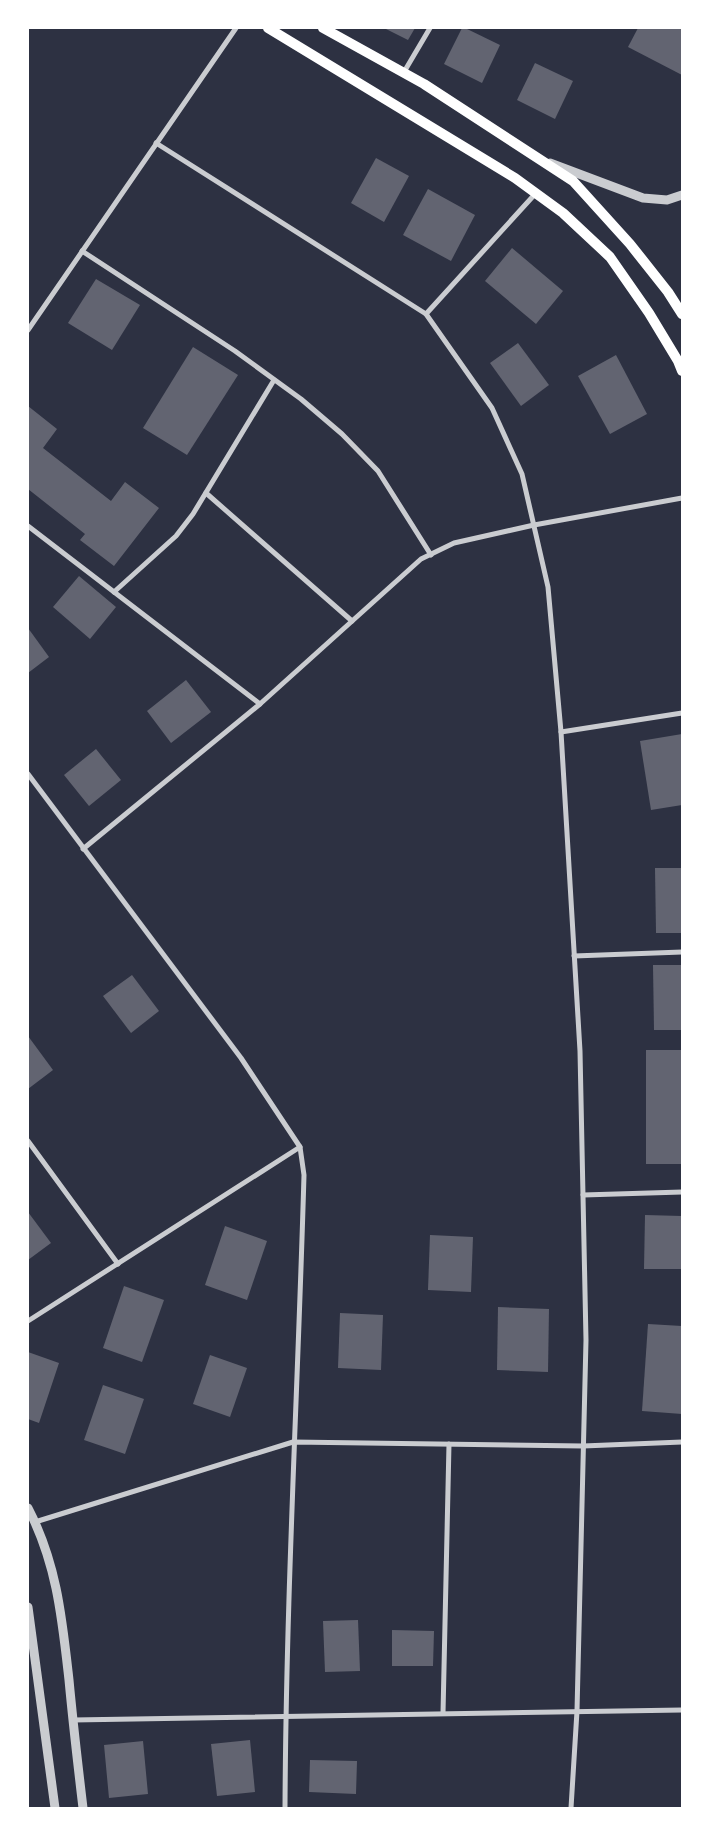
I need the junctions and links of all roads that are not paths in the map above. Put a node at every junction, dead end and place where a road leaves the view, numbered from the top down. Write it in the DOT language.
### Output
graph roads {
  1 [pos="236,28"];
  2 [pos="268,28"];
  3 [pos="323,28"];
  4 [pos="430,28"];
  5 [pos="404,72"];
  6 [pos="156,143"];
  7 [pos="539,159"];
  8 [pos="536,193"];
  9 [pos="682,195"];
  10 [pos="82,251"];
  11 [pos="426,314"];
  12 [pos="682,314"];
  13 [pos="28,330"];
  14 [pos="682,371"];
  15 [pos="274,380"];
  16 [pos="206,493"];
  17 [pos="682,498"];
  18 [pos="534,525"];
  19 [pos="28,526"];
  20 [pos="430,555"];
  21 [pos="114,592"];
  22 [pos="352,622"];
  23 [pos="260,704"];
  24 [pos="682,713"];
  25 [pos="561,732"];
  26 [pos="28,774"];
  27 [pos="83,849"];
  28 [pos="682,952"];
  29 [pos="574,956"];
  30 [pos="28,1141"];
  31 [pos="300,1148"];
  32 [pos="682,1192"];
  33 [pos="583,1195"];
  34 [pos="118,1264"];
  35 [pos="28,1321"];
  36 [pos="293,1442"];
  37 [pos="682,1442"];
  38 [pos="449,1444"];
  39 [pos="583,1446"];
  40 [pos="28,1508"];
  41 [pos="35,1522"];
  42 [pos="28,1607"];
  43 [pos="682,1710"];
  44 [pos="577,1711"];
  45 [pos="443,1713"];
  46 [pos="285,1716"];
  47 [pos="73,1720"];
  48 [pos="55,1808"];
  49 [pos="83,1808"];
  50 [pos="285,1808"];
  51 [pos="571,1808"];
  1 -- 6 [label="street"];
  2 -- 8 [label="main road"];
  3 -- 5 [label="main road"];
  4 -- 5 [label="street"];
  5 -- 7 [label="main road"];
  6 -- 10 [label="street"];
  6 -- 11 [label="street"];
  7 -- 9 [label="street"];
  7 -- 12 [label="main road"];
  8 -- 11 [label="street"];
  8 -- 14 [label="main road"];
  10 -- 13 [label="street"];
  10 -- 15 [label="street"];
  11 -- 18 [label="street"];
  15 -- 16 [label="street"];
  15 -- 20 [label="street"];
  16 -- 21 [label="street"];
  16 -- 22 [label="street"];
  17 -- 18 [label="street"];
  18 -- 20 [label="street"];
  18 -- 25 [label="street"];
  19 -- 21 [label="street"];
  20 -- 22 [label="street"];
  21 -- 23 [label="street"];
  22 -- 23 [label="street"];
  23 -- 27 [label="street"];
  24 -- 25 [label="street"];
  25 -- 29 [label="street"];
  26 -- 27 [label="street"];
  27 -- 31 [label="street"];
  28 -- 29 [label="street"];
  29 -- 33 [label="street"];
  30 -- 34 [label="street"];
  31 -- 34 [label="street"];
  31 -- 36 [label="street"];
  32 -- 33 [label="street"];
  33 -- 39 [label="street"];
  34 -- 35 [label="street"];
  36 -- 38 [label="street"];
  36 -- 41 [label="street"];
  36 -- 46 [label="street"];
  37 -- 39 [label="street"];
  38 -- 39 [label="street"];
  38 -- 45 [label="street"];
  39 -- 44 [label="street"];
  40 -- 41 [label="street"];
  41 -- 47 [label="street"];
  42 -- 48 [label="street"];
  43 -- 44 [label="street"];
  44 -- 45 [label="street"];
  44 -- 51 [label="street"];
  45 -- 46 [label="street"];
  46 -- 47 [label="street"];
  46 -- 50 [label="street"];
  47 -- 49 [label="street"];
}
